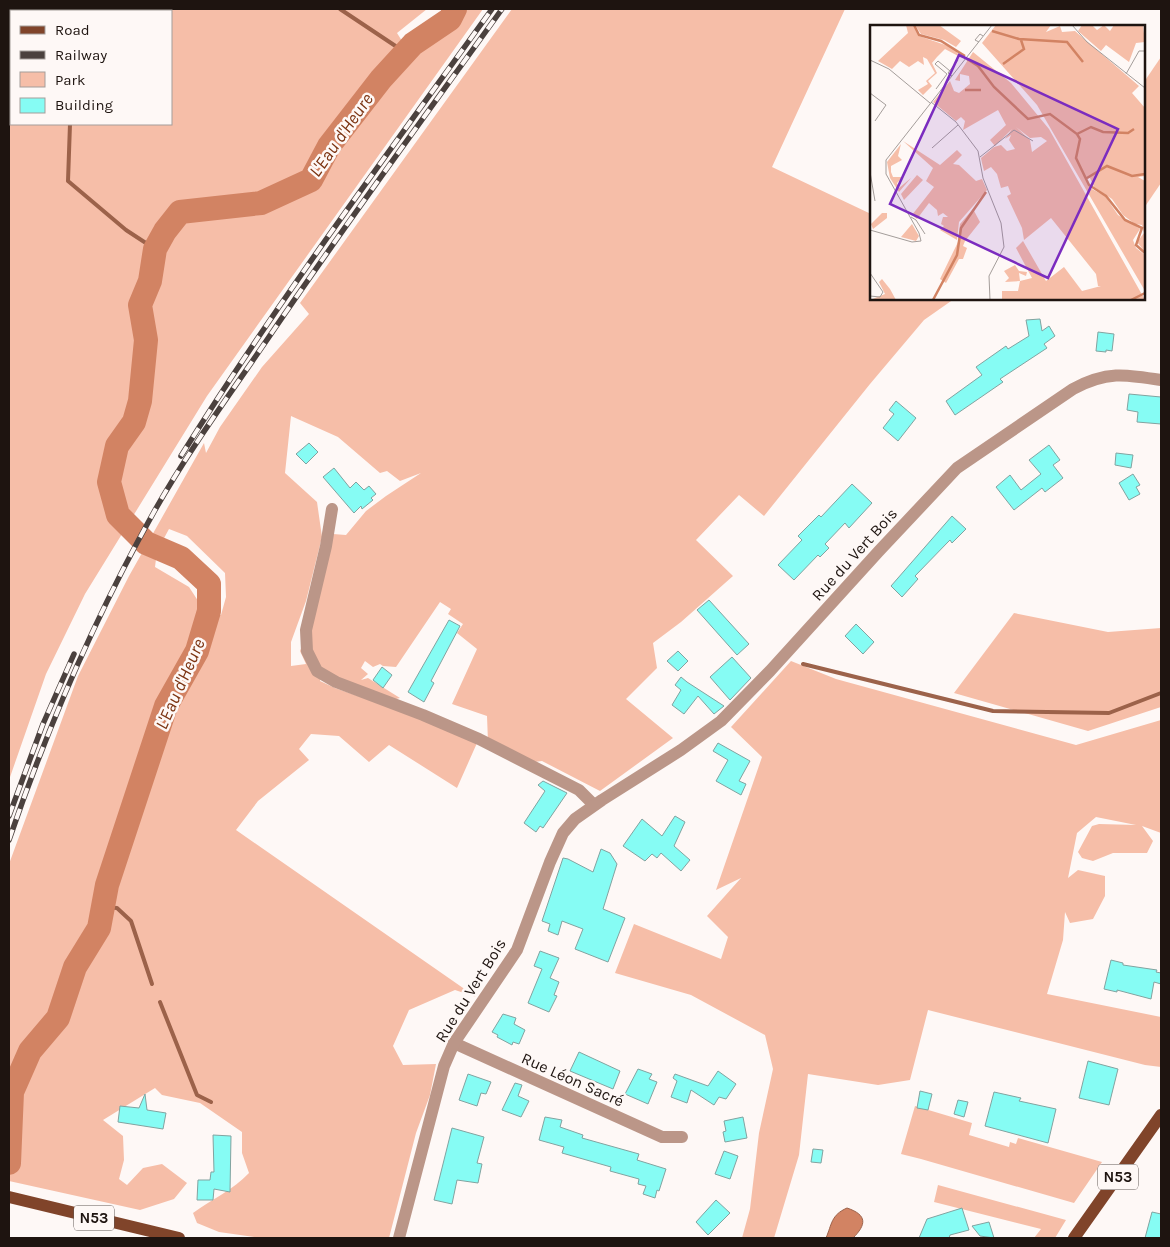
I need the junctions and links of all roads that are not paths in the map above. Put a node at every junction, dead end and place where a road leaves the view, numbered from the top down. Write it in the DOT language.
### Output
graph roads {
  1 [pos="1161,380"];
  2 [pos="332,509"];
  3 [pos="594,805"];
  4 [pos="454,1043"];
  5 [pos="1161,1115"];
  6 [pos="682,1137"];
  7 [pos="9,1197"];
  8 [pos="178,1238"];
  9 [pos="399,1238"];
  10 [pos="1074,1238"];
  1 -- 3 [label="street, Rue du Vert Bois"];
  2 -- 3 [label="street"];
  3 -- 4 [label="street, Rue du Vert Bois"];
  4 -- 6 [label="street, Rue Léon Sacré"];
  4 -- 9 [label="street, Rue du Vert Bois"];
  5 -- 10 [label="main road, N53"];
  7 -- 8 [label="main road, N53"];
}
